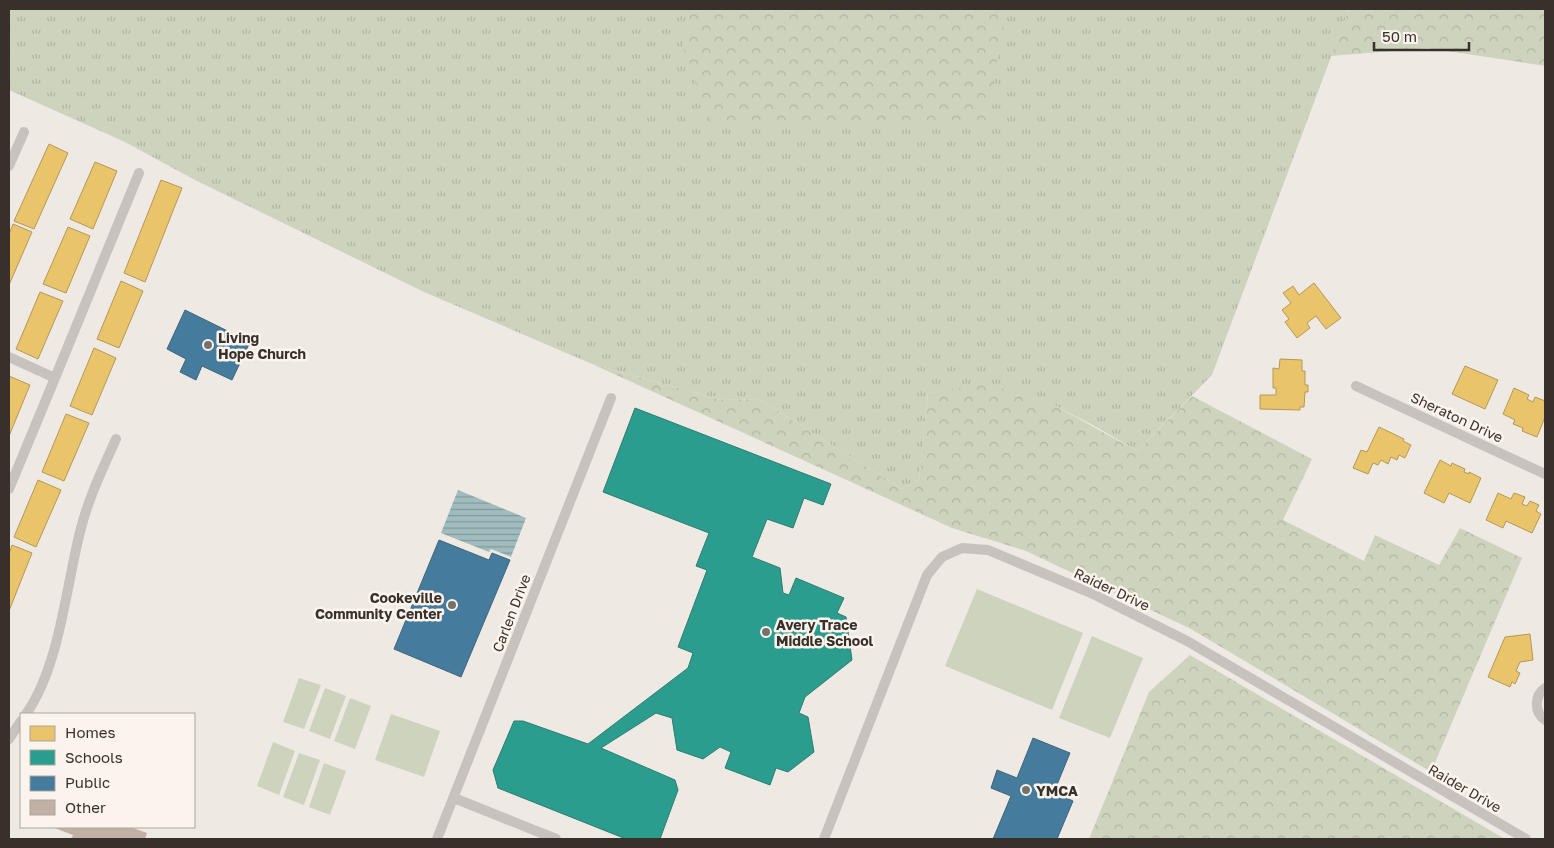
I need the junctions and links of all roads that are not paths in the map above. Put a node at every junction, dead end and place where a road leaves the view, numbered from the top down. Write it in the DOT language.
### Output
graph roads {
  1 [pos="24,132"];
  2 [pos="9,166"];
  3 [pos="139,173"];
  4 [pos="9,357"];
  5 [pos="55,378"];
  6 [pos="1356,386"];
  7 [pos="611,398"];
  8 [pos="116,438"];
  9 [pos="1545,474"];
  10 [pos="9,489"];
  11 [pos="1545,688"];
  12 [pos="27,713"];
  13 [pos="1545,720"];
  14 [pos="20,722"];
  15 [pos="9,739"];
  16 [pos="454,798"];
  17 [pos="438,839"];
  18 [pos="556,839"];
  19 [pos="824,839"];
  20 [pos="1526,839"];
  1 -- 2 [label="street"];
  3 -- 5 [label="street"];
  4 -- 5 [label="street"];
  5 -- 10 [label="street"];
  6 -- 9 [label="street, Sheraton Drive"];
  7 -- 16 [label="street, Carlen Drive"];
  8 -- 12 [label="street"];
  11 -- 13 [label="street"];
  14 -- 15 [label="street"];
  16 -- 17 [label="street, Carlen Drive"];
  16 -- 18 [label="street"];
  19 -- 20 [label="street, Raider Drive"];
}
